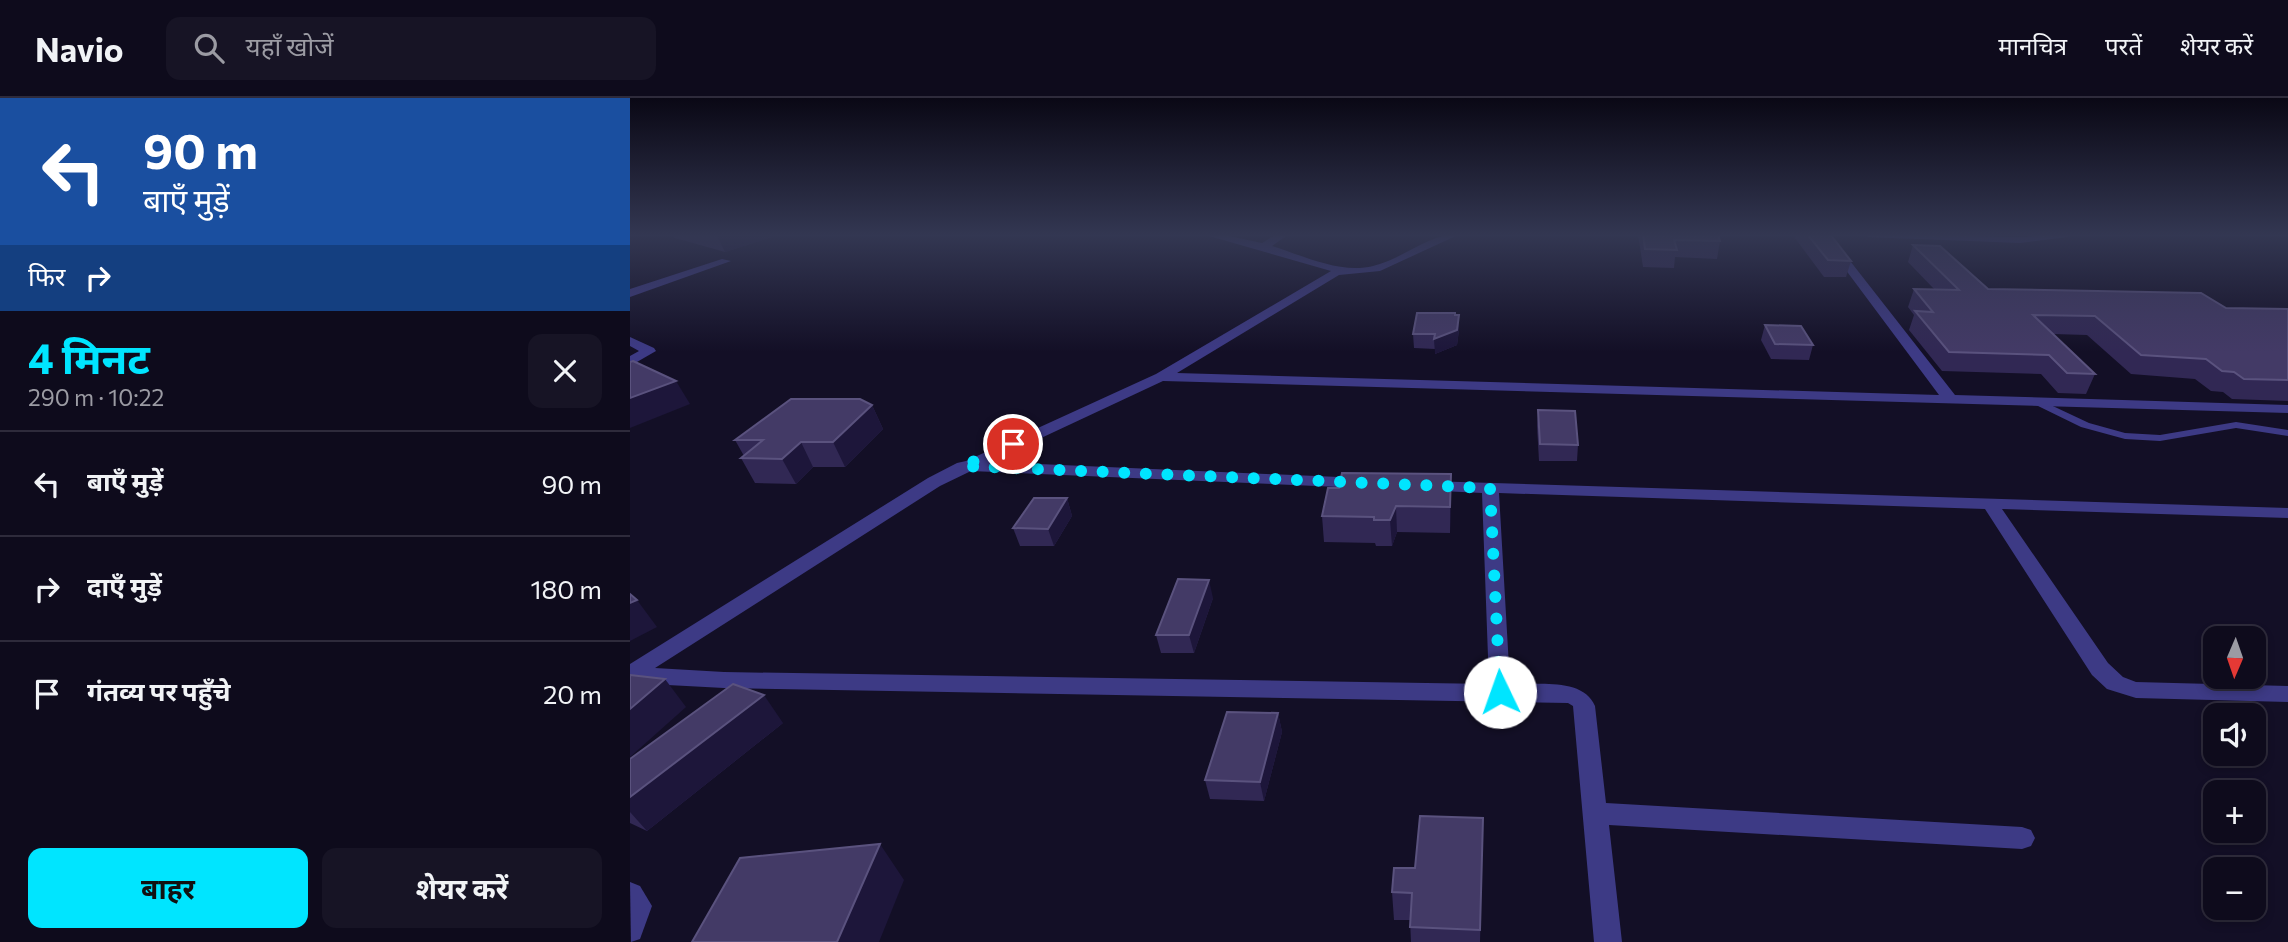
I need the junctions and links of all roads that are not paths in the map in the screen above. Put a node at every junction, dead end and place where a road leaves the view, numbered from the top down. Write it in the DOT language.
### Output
graph roads {
  1 [pos="689,273"];
  2 [pos="1337,273"];
  3 [pos="1854,273"];
  4 [pos="630,293"];
  5 [pos="630,341"];
  6 [pos="630,362"];
  7 [pos="1161,377"];
  8 [pos="1950,399"];
  9 [pos="2040,403"];
  10 [pos="2288,410"];
  11 [pos="2288,433"];
  12 [pos="963,466"];
  13 [pos="1379,484"];
  14 [pos="1407,485"];
  15 [pos="1490,488"];
  16 [pos="1989,502"];
  17 [pos="2288,513"];
  18 [pos="630,674"];
  19 [pos="1500,692"];
  20 [pos="2288,695"];
  21 [pos="1595,813"];
  22 [pos="2022,838"];
  23 [pos="630,895"];
  24 [pos="630,929"];
  25 [pos="1608,942"];
  1 -- 4 [label="street"];
  2 -- 7 [label="street"];
  3 -- 8 [label="street"];
  5 -- 6 [label="street"];
  7 -- 8 [label="street"];
  7 -- 12 [label="street"];
  8 -- 9 [label="street"];
  9 -- 10 [label="street"];
  9 -- 11 [label="lane"];
  12 -- 13 [label="street"];
  12 -- 18 [label="street"];
  14 -- 15 [label="street"];
  15 -- 16 [label="street"];
  15 -- 19 [label="street"];
  16 -- 17 [label="street"];
  16 -- 20 [label="street"];
  18 -- 19 [label="street"];
  19 -- 21 [label="street"];
  21 -- 22 [label="street"];
  21 -- 25 [label="street"];
  23 -- 24 [label="street"];
}
